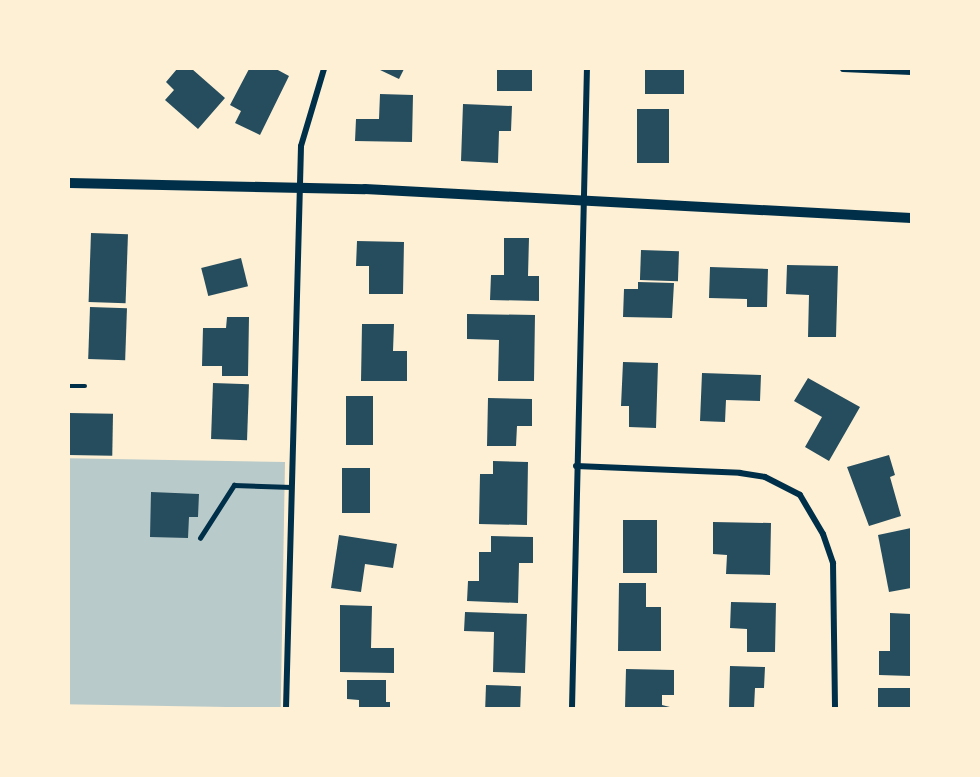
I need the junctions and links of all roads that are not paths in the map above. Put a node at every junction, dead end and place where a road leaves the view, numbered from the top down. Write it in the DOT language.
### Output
graph roads {
  1 [pos="324,69"];
  2 [pos="587,69"];
  3 [pos="843,69"];
  4 [pos="911,72"];
  5 [pos="69,183"];
  6 [pos="300,187"];
  7 [pos="582,199"];
  8 [pos="911,218"];
  9 [pos="69,386"];
  10 [pos="85,386"];
  11 [pos="576,466"];
  12 [pos="291,487"];
  13 [pos="200,538"];
  14 [pos="286,708"];
  15 [pos="572,708"];
  16 [pos="835,708"];
  1 -- 6 [label="street"];
  2 -- 7 [label="street"];
  3 -- 4 [label="street"];
  5 -- 6 [label="street"];
  6 -- 7 [label="street"];
  6 -- 12 [label="street"];
  7 -- 8 [label="street"];
  7 -- 11 [label="street"];
  9 -- 10 [label="lane"];
  11 -- 15 [label="street"];
  11 -- 16 [label="street"];
  12 -- 13 [label="lane"];
  12 -- 14 [label="street"];
}
